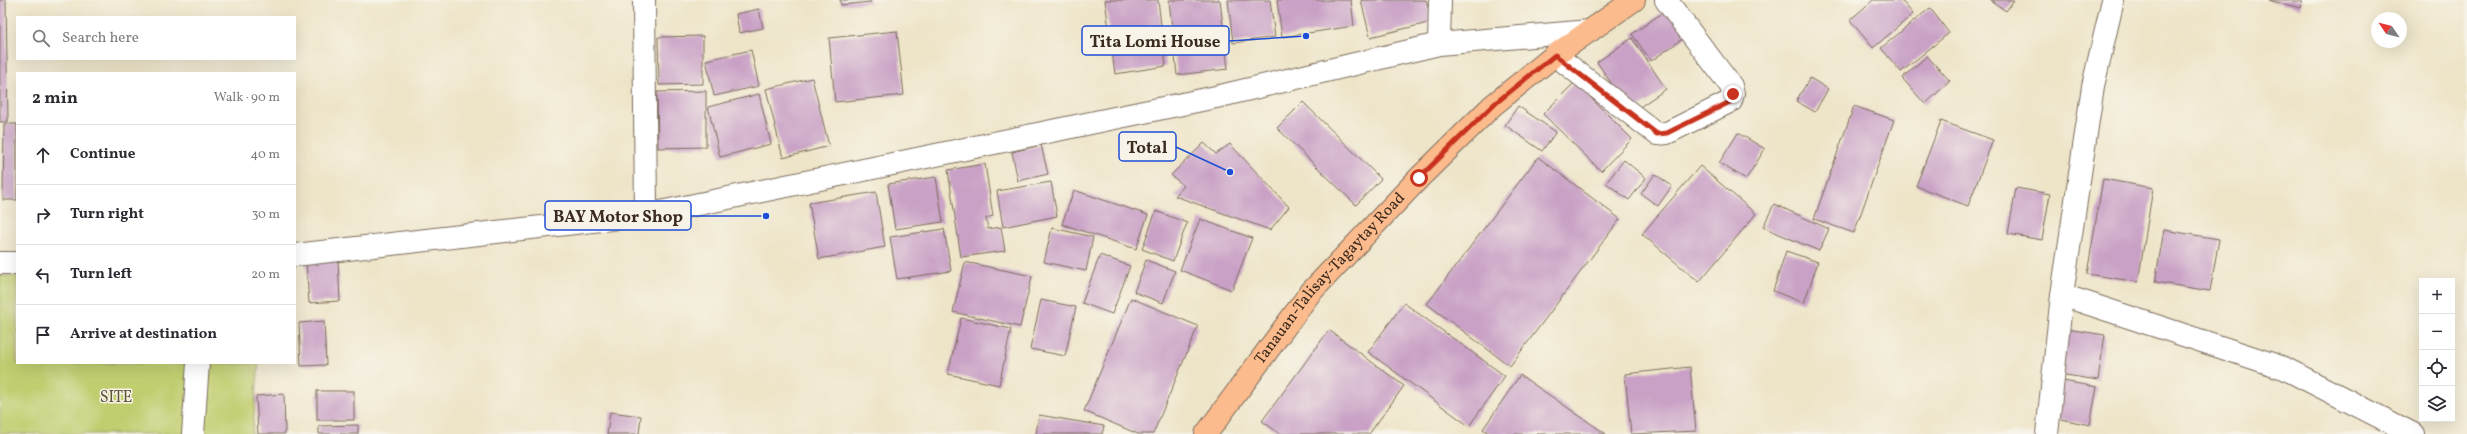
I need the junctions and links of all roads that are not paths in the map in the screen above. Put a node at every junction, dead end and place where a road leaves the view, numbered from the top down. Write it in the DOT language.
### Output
graph roads {
  1 [pos="644,0"];
  2 [pos="1440,0"];
  3 [pos="1634,0"];
  4 [pos="1666,0"];
  5 [pos="2112,0"];
  6 [pos="1590,32"];
  7 [pos="1439,44"];
  8 [pos="1555,55"];
  9 [pos="646,215"];
  10 [pos="296,255"];
  11 [pos="0,263"];
  12 [pos="16,263"];
  13 [pos="2062,295"];
  14 [pos="198,364"];
  15 [pos="194,434"];
  16 [pos="1206,434"];
  17 [pos="2047,434"];
  18 [pos="2412,434"];
  1 -- 9 [label="street"];
  2 -- 7 [label="street"];
  3 -- 6 [label="main road, Tanauan-Talisay-Tagaytay Road"];
  4 -- 8 [label="street"];
  5 -- 13 [label="street"];
  6 -- 7 [label="street"];
  6 -- 8 [label="main road, Tanauan-Talisay-Tagaytay Road"];
  7 -- 9 [label="street"];
  8 -- 16 [label="main road, Tanauan-Talisay-Tagaytay Road"];
  9 -- 10 [label="street"];
  11 -- 12 [label="street"];
  13 -- 17 [label="street"];
  13 -- 18 [label="street"];
  14 -- 15 [label="street"];
}
